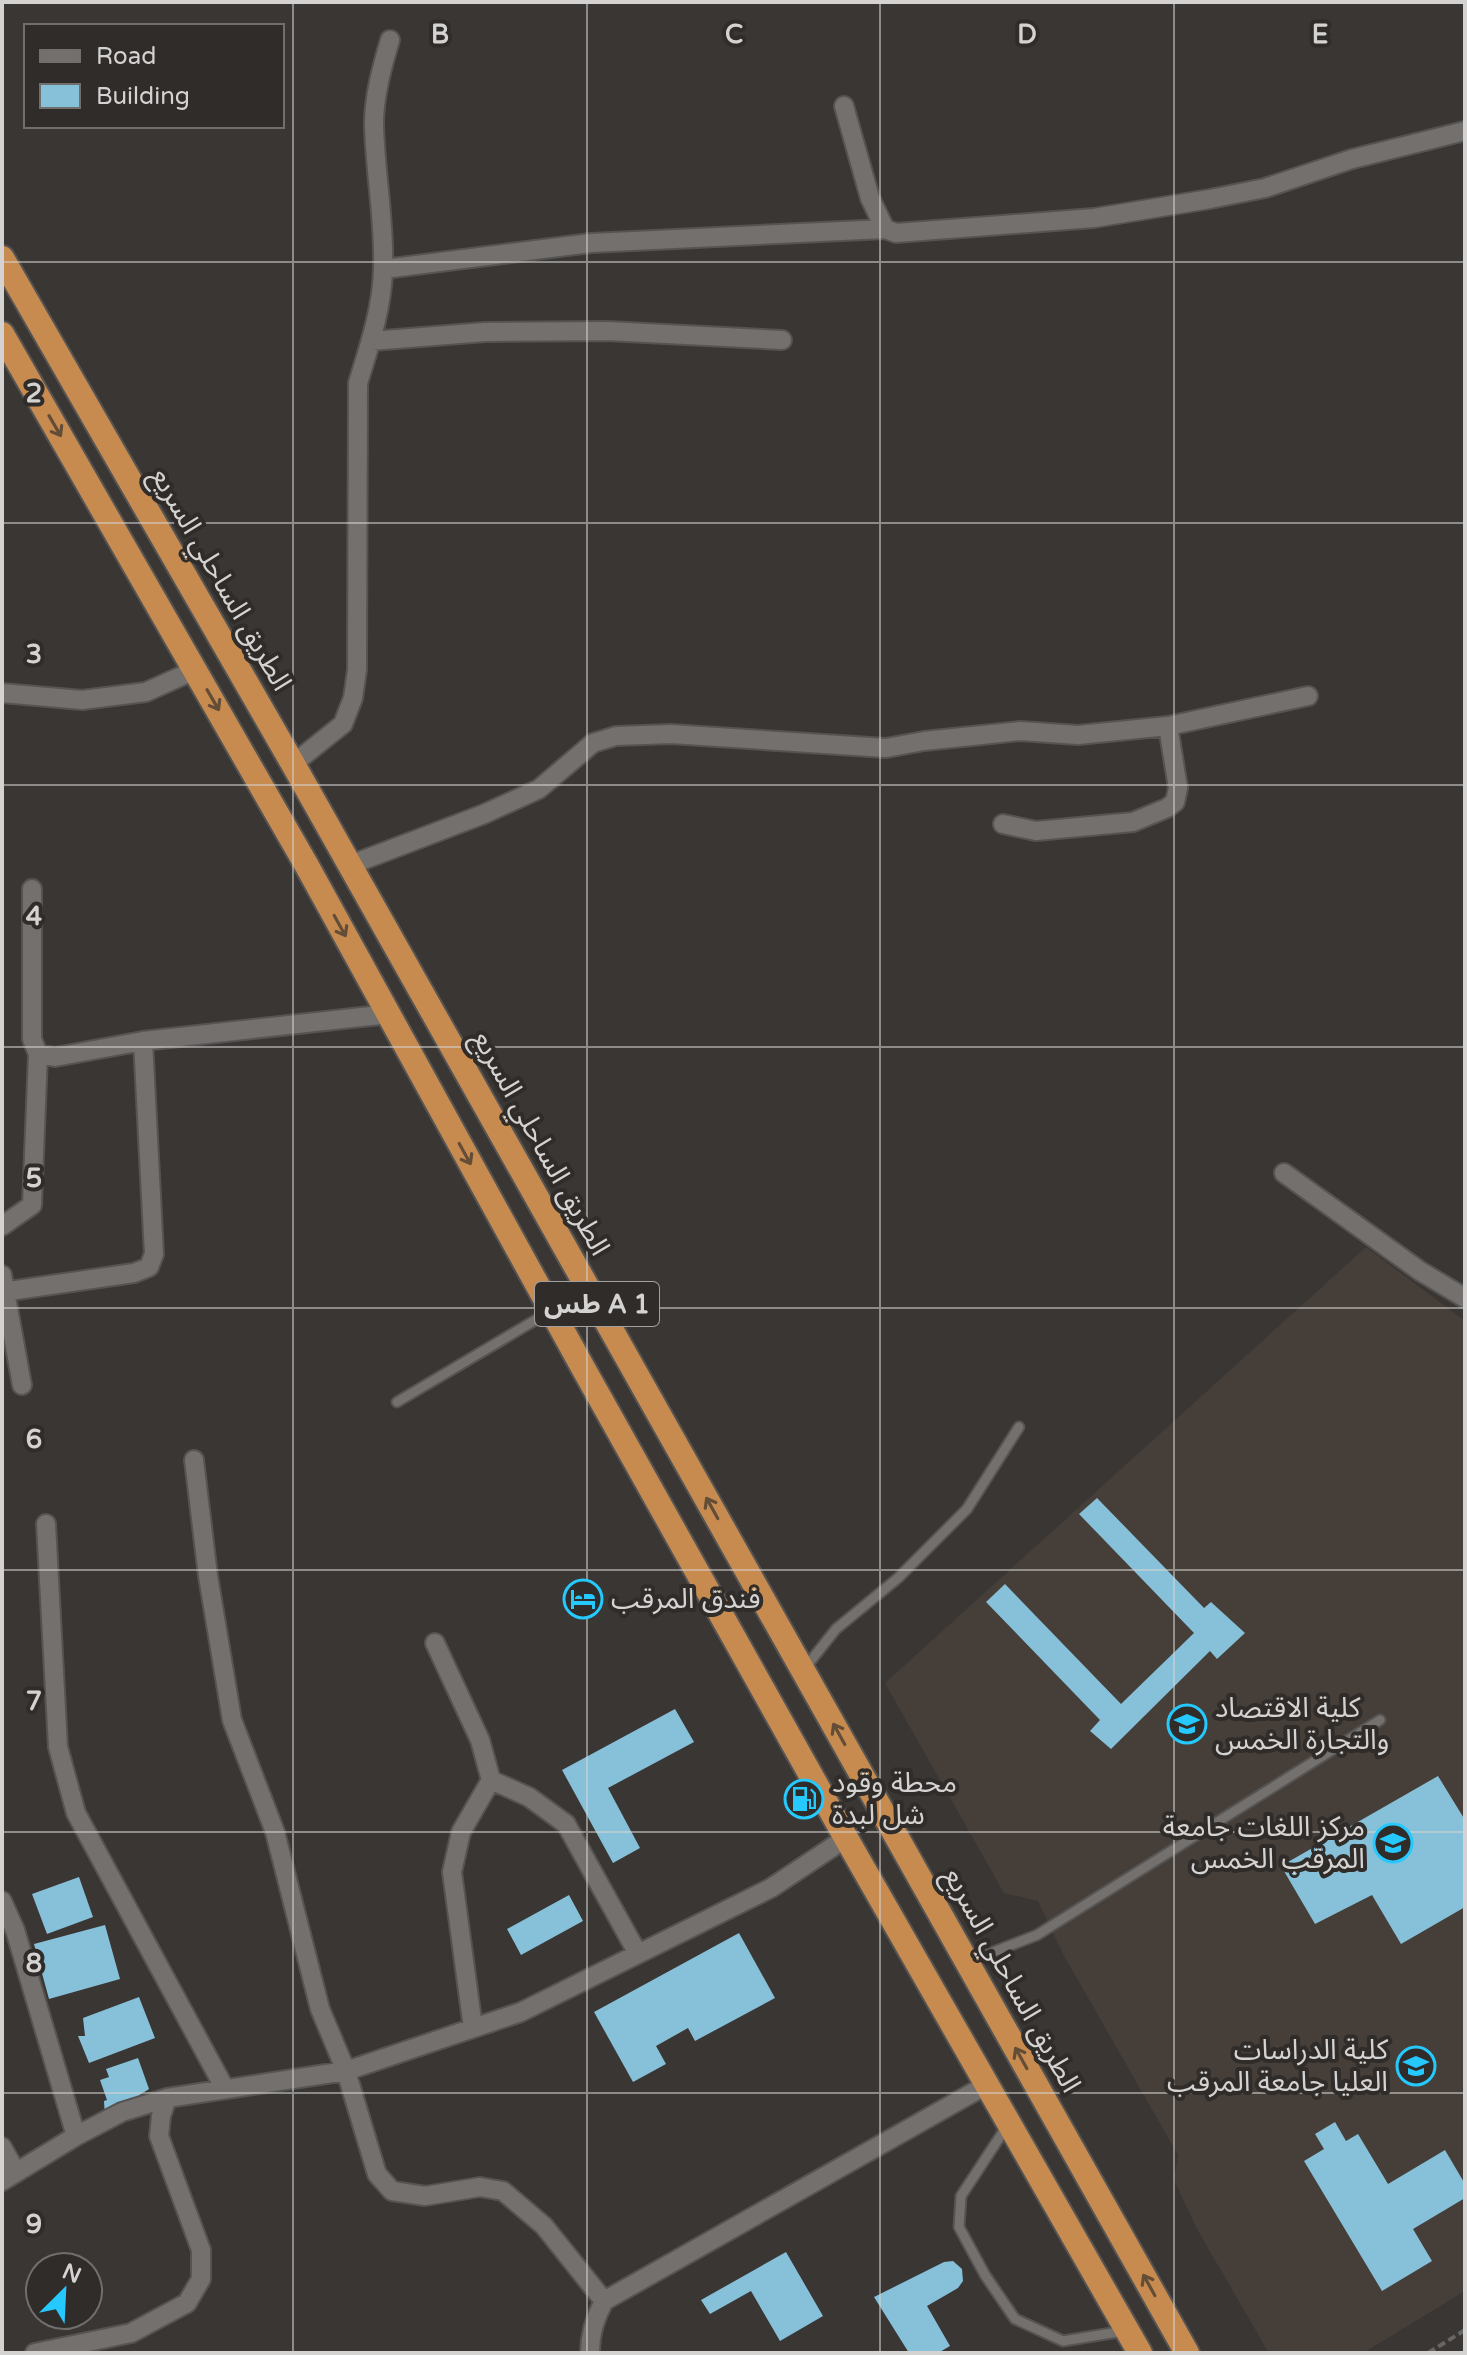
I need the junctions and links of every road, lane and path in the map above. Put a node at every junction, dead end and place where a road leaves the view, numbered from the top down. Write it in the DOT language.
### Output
graph roads {
  1 [pos="390,40"];
  2 [pos="844,106"];
  3 [pos="1465,131"];
  4 [pos="885,229"];
  5 [pos="2,258"];
  6 [pos="384,269"];
  7 [pos="2,334"];
  8 [pos="782,340"];
  9 [pos="371,341"];
  10 [pos="195,670"];
  11 [pos="2,693"];
  12 [pos="1308,696"];
  13 [pos="1168,726"];
  14 [pos="293,764"];
  15 [pos="1003,824"];
  16 [pos="350,865"];
  17 [pos="32,889"];
  18 [pos="389,1014"];
  19 [pos="143,1041"];
  20 [pos="38,1054"];
  21 [pos="1284,1173"];
  22 [pos="2,1226"];
  23 [pos="4,1286"];
  24 [pos="1465,1298"];
  25 [pos="551,1311"];
  26 [pos="22,1385"];
  27 [pos="397,1402"];
  28 [pos="1019,1427"];
  29 [pos="194,1460"];
  30 [pos="46,1524"];
  31 [pos="435,1643"];
  32 [pos="803,1670"];
  33 [pos="1380,1720"];
  34 [pos="491,1780"];
  35 [pos="846,1838"];
  36 [pos="2,1901"];
  37 [pos="638,1954"];
  38 [pos="967,1962"];
  39 [pos="473,2028"];
  40 [pos="346,2071"];
  41 [pos="988,2084"];
  42 [pos="225,2089"];
  43 [pos="167,2098"];
  44 [pos="1010,2122"];
  45 [pos="76,2136"];
  46 [pos="2,2147"];
  47 [pos="9,2176"];
  48 [pos="604,2301"];
  49 [pos="1465,2330"];
  50 [pos="1128,2331"];
  51 [pos="35,2353"];
  52 [pos="590,2353"];
  53 [pos="1140,2353"];
  54 [pos="1187,2353"];
  55 [pos="1428,2353"];
  1 -- 6 [label="street"];
  2 -- 4 [label="street"];
  3 -- 4 [label="street"];
  4 -- 6 [label="street"];
  5 -- 14 [label="highway, الطريق الساحلي السريع / طس A 1"];
  6 -- 9 [label="street"];
  7 -- 10 [label="highway, طس A 1, one-way"];
  8 -- 9 [label="street"];
  9 -- 14 [label="street"];
  10 -- 11 [label="street"];
  10 -- 18 [label="highway, طس A 1, one-way"];
  12 -- 13 [label="street"];
  13 -- 15 [label="street"];
  13 -- 16 [label="street"];
  14 -- 16 [label="highway, الطريق الساحلي السريع / طس A 1"];
  32 -- 16 [label="highway, الطريق الساحلي السريع / طس A 1, one-way"];
  17 -- 20 [label="street"];
  18 -- 19 [label="street"];
  18 -- 25 [label="highway, طس A 1, one-way"];
  19 -- 20 [label="street"];
  19 -- 23 [label="street"];
  20 -- 22 [label="street"];
  21 -- 24 [label="street"];
  23 -- 26 [label="street"];
  25 -- 27 [label="lane"];
  25 -- 35 [label="highway, طس A 1"];
  28 -- 32 [label="lane"];
  29 -- 40 [label="street"];
  30 -- 42 [label="street"];
  31 -- 34 [label="street"];
  38 -- 32 [label="highway, الطريق الساحلي السريع / طس A 1, one-way"];
  33 -- 38 [label="lane"];
  34 -- 37 [label="street"];
  34 -- 39 [label="street"];
  35 -- 37 [label="street"];
  35 -- 41 [label="highway, طس A 1"];
  36 -- 45 [label="street"];
  37 -- 39 [label="street"];
  54 -- 38 [label="highway, الطريق الساحلي السريع / طس A 1, one-way"];
  39 -- 40 [label="street"];
  40 -- 42 [label="street"];
  40 -- 48 [label="street"];
  41 -- 44 [label="highway, طس A 1"];
  41 -- 48 [label="street"];
  42 -- 43 [label="street"];
  43 -- 45 [label="street"];
  43 -- 51 [label="street"];
  44 -- 50 [label="highway, طس A 1"];
  44 -- 50 [label="lane"];
  45 -- 47 [label="street"];
  46 -- 47 [label="street"];
  48 -- 52 [label="street"];
  49 -- 55 [label="path"];
  50 -- 53 [label="highway, طس A 1"];
}
